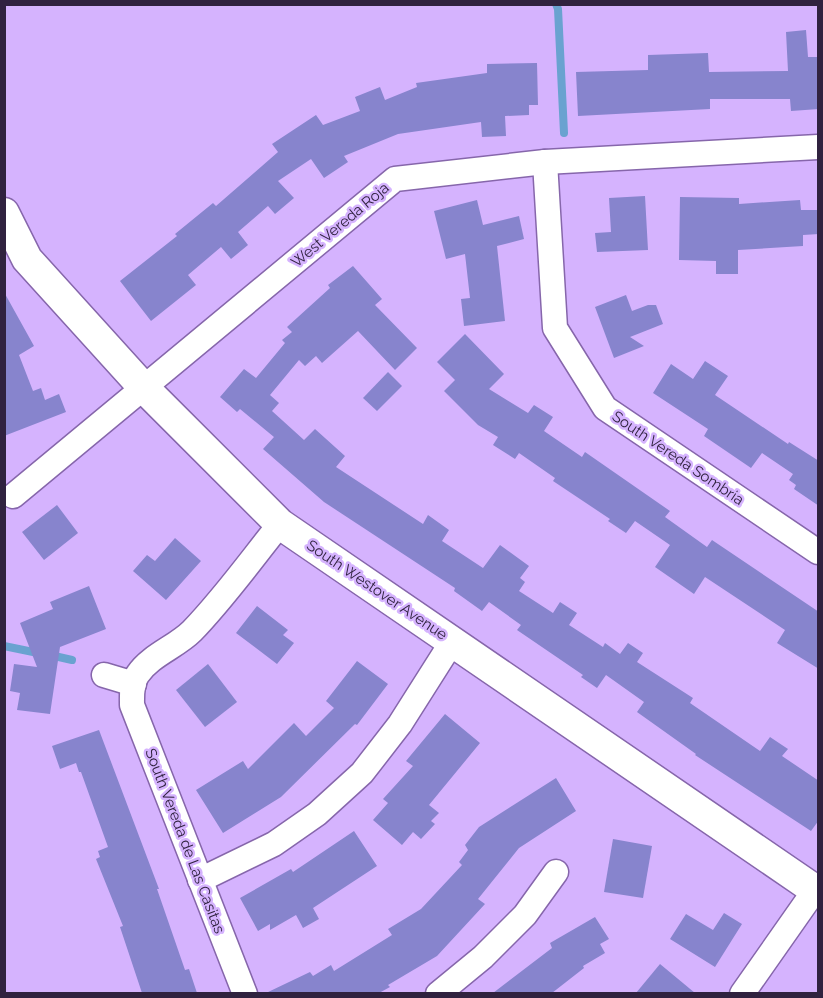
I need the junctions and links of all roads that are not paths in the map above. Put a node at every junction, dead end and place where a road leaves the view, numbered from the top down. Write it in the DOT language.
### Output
graph roads {
  1 [pos="819,147"];
  2 [pos="545,162"];
  3 [pos="4,213"];
  4 [pos="143,387"];
  5 [pos="13,496"];
  6 [pos="280,524"];
  7 [pos="819,552"];
  8 [pos="452,642"];
  9 [pos="104,675"];
  10 [pos="133,686"];
  11 [pos="556,872"];
  12 [pos="200,880"];
  13 [pos="817,891"];
  14 [pos="246,993"];
  15 [pos="438,993"];
  16 [pos="742,993"];
  1 -- 2 [label="street, West Vereda Roja"];
  2 -- 4 [label="street, West Vereda Roja"];
  2 -- 7 [label="street, South Vereda Sombria"];
  3 -- 4 [label="street, South Westover Avenue"];
  4 -- 5 [label="street, West Vereda Roja"];
  4 -- 6 [label="street, South Westover Avenue"];
  6 -- 8 [label="street, South Westover Avenue"];
  6 -- 10 [label="street"];
  8 -- 12 [label="street"];
  8 -- 13 [label="street, South Westover Avenue"];
  9 -- 10 [label="street"];
  10 -- 12 [label="street, South Vereda de Las Casitas"];
  11 -- 15 [label="street"];
  12 -- 14 [label="street, South Vereda de Las Casitas"];
  13 -- 16 [label="street"];
}
